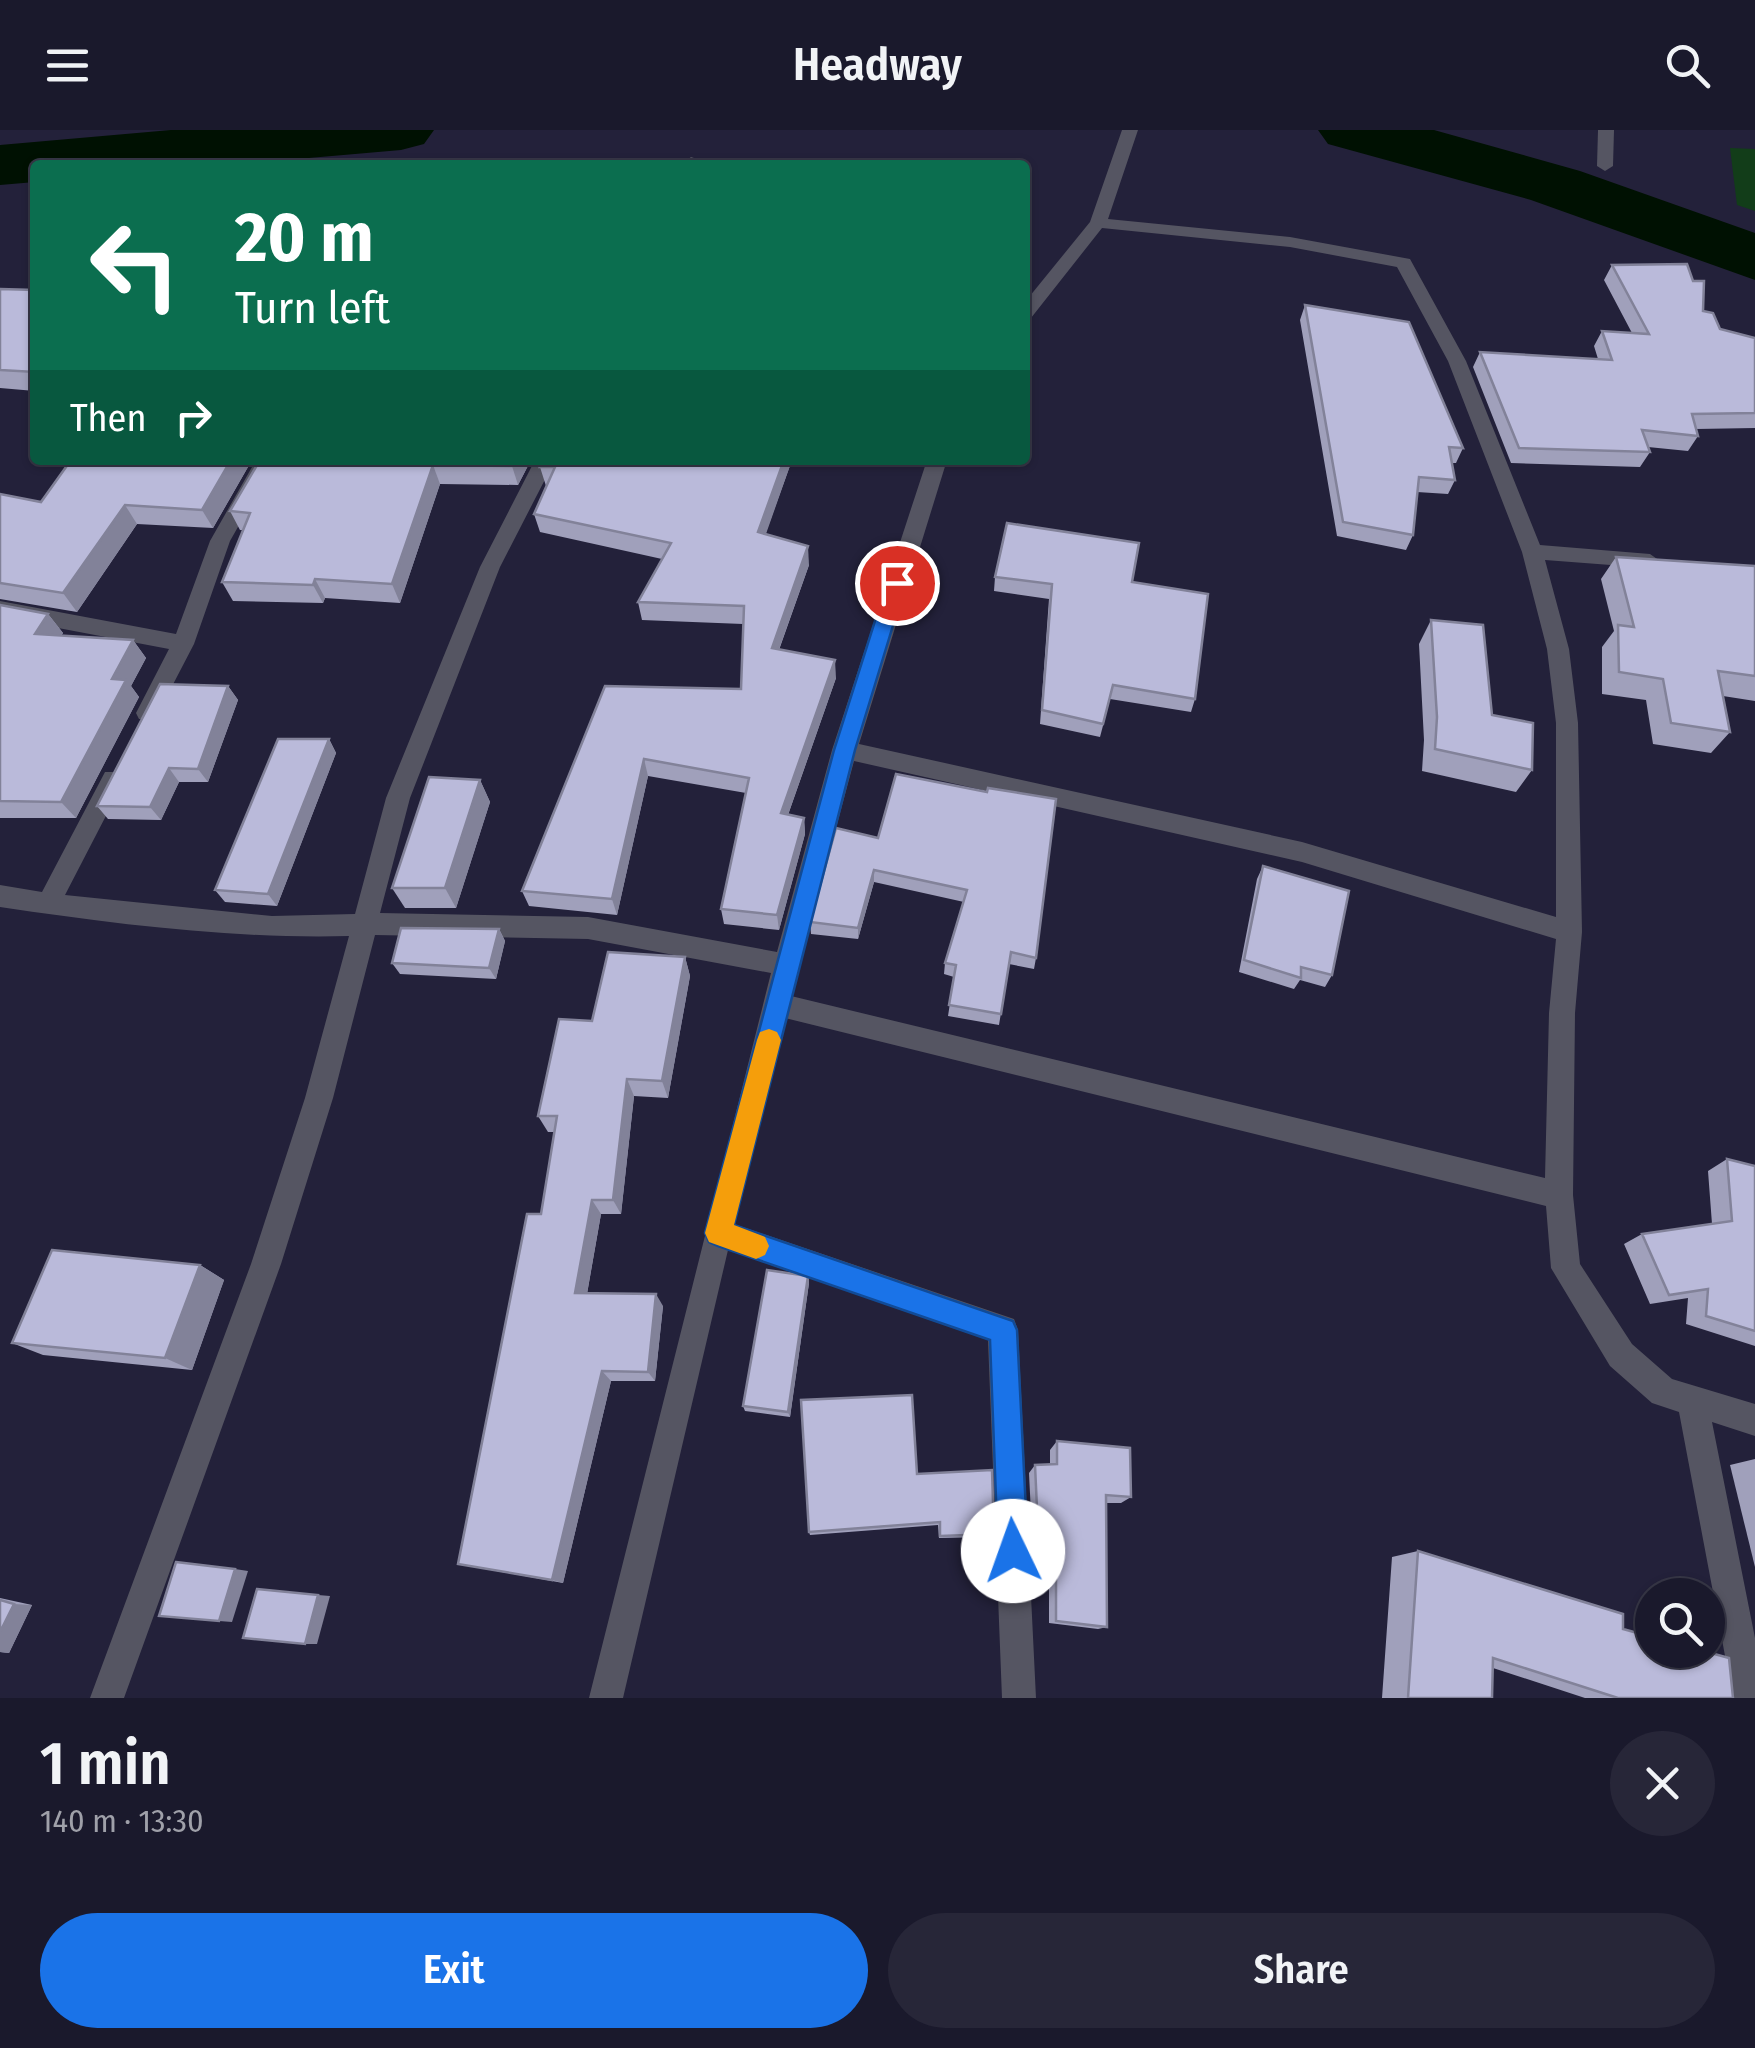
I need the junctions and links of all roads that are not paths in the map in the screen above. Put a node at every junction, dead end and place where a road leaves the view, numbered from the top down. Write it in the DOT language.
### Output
graph roads {
  1 [pos="1130,130"];
  2 [pos="1606,130"];
  3 [pos="1605,166"];
  4 [pos="1098,224"];
  5 [pos="1030,308"];
  6 [pos="263,465"];
  7 [pos="542,465"];
  8 [pos="935,465"];
  9 [pos="1532,552"];
  10 [pos="1681,563"];
  11 [pos="0,610"];
  12 [pos="183,644"];
  13 [pos="138,731"];
  14 [pos="844,750"];
  15 [pos="120,766"];
  16 [pos="0,896"];
  17 [pos="48,904"];
  18 [pos="362,926"];
  19 [pos="1569,932"];
  20 [pos="786,965"];
  21 [pos="778,1005"];
  22 [pos="1559,1195"];
  23 [pos="718,1233"];
  24 [pos="1692,1402"];
  25 [pos="1755,1420"];
  26 [pos="106,1698"];
  27 [pos="606,1698"];
  28 [pos="1019,1698"];
  29 [pos="1750,1698"];
  1 -- 4 [label="street"];
  2 -- 3 [label="street"];
  4 -- 5 [label="street"];
  4 -- 9 [label="street"];
  6 -- 12 [label="street"];
  7 -- 18 [label="street"];
  8 -- 14 [label="street"];
  9 -- 10 [label="street"];
  9 -- 19 [label="street"];
  11 -- 12 [label="street"];
  12 -- 13 [label="street"];
  14 -- 19 [label="street"];
  14 -- 20 [label="street"];
  15 -- 17 [label="street"];
  16 -- 17 [label="street"];
  17 -- 18 [label="street"];
  18 -- 20 [label="street"];
  18 -- 26 [label="street"];
  19 -- 22 [label="street"];
  20 -- 21 [label="street"];
  21 -- 22 [label="street"];
  21 -- 23 [label="street"];
  22 -- 24 [label="street"];
  23 -- 27 [label="street"];
  23 -- 28 [label="street"];
  24 -- 25 [label="street"];
  24 -- 29 [label="street"];
}
